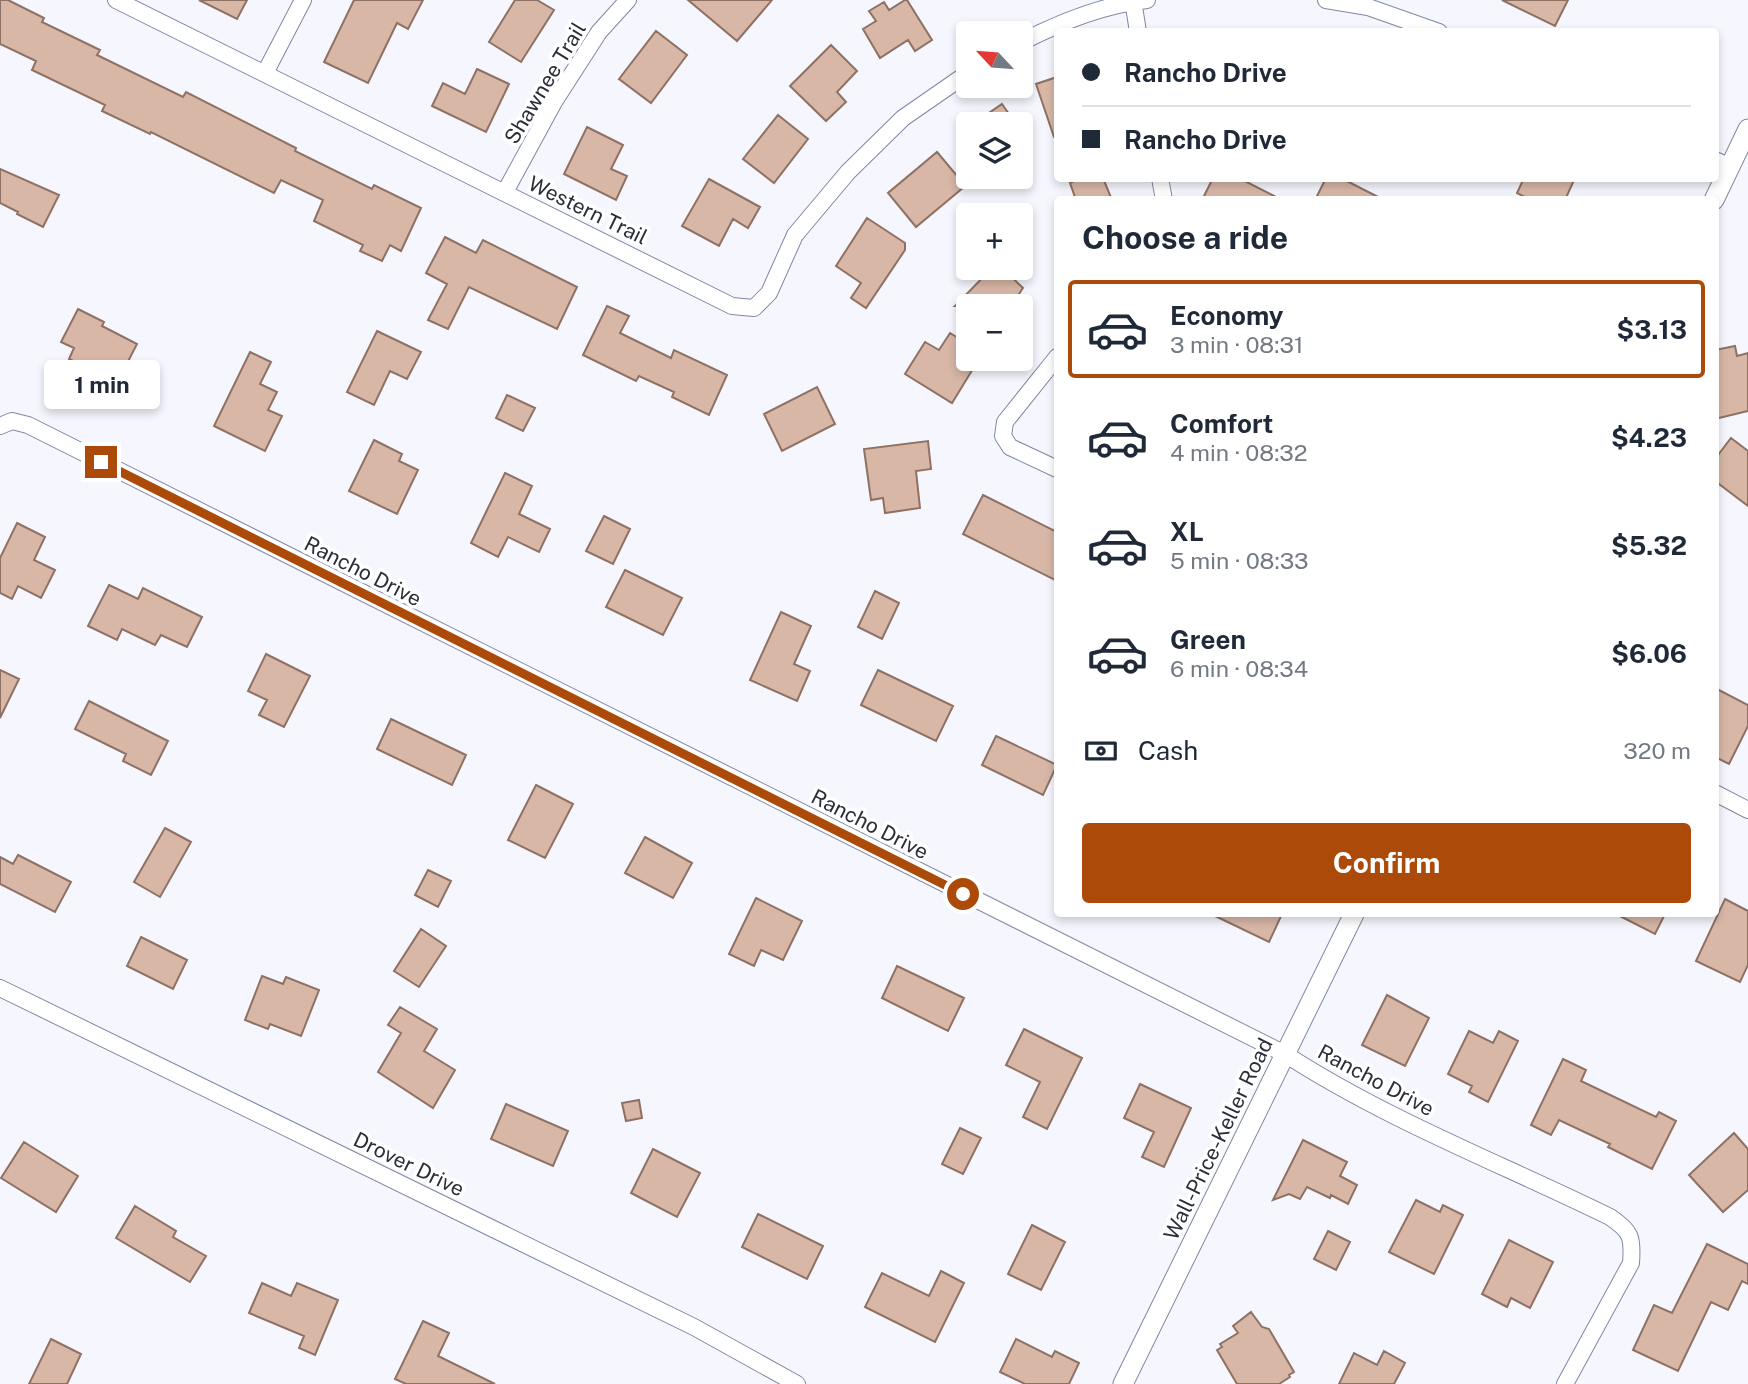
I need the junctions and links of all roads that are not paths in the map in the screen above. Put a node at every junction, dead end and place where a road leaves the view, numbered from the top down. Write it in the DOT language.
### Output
graph roads {
  1 [pos="116,0"];
  2 [pos="303,0"];
  3 [pos="628,0"];
  4 [pos="1326,0"];
  5 [pos="1137,1"];
  6 [pos="1138,28"];
  7 [pos="1428,28"];
  8 [pos="1033,36"];
  9 [pos="265,73"];
  10 [pos="956,81"];
  11 [pos="1748,129"];
  12 [pos="1722,163"];
  13 [pos="505,192"];
  14 [pos="1054,361"];
  15 [pos="6,424"];
  16 [pos="1054,468"];
  17 [pos="1719,795"];
  18 [pos="1748,810"];
  19 [pos="1353,917"];
  20 [pos="0,988"];
  21 [pos="1285,1055"];
  22 [pos="797,1384"];
  23 [pos="1124,1384"];
  24 [pos="1565,1384"];
  1 -- 9 [label="street, Western Trail"];
  2 -- 9 [label="street"];
  3 -- 13 [label="street, Shawnee Trail"];
  4 -- 7 [label="street"];
  5 -- 6 [label="street"];
  5 -- 8 [label="street"];
  9 -- 13 [label="street, Western Trail"];
  10 -- 13 [label="street, Western Trail"];
  11 -- 12 [label="street"];
  14 -- 16 [label="street"];
  15 -- 21 [label="street, Rancho Drive"];
  17 -- 18 [label="street"];
  19 -- 21 [label="street, Wall-Price-Keller Road"];
  20 -- 22 [label="street, Drover Drive"];
  21 -- 23 [label="street, Wall-Price-Keller Road"];
  21 -- 24 [label="street, Rancho Drive"];
}
